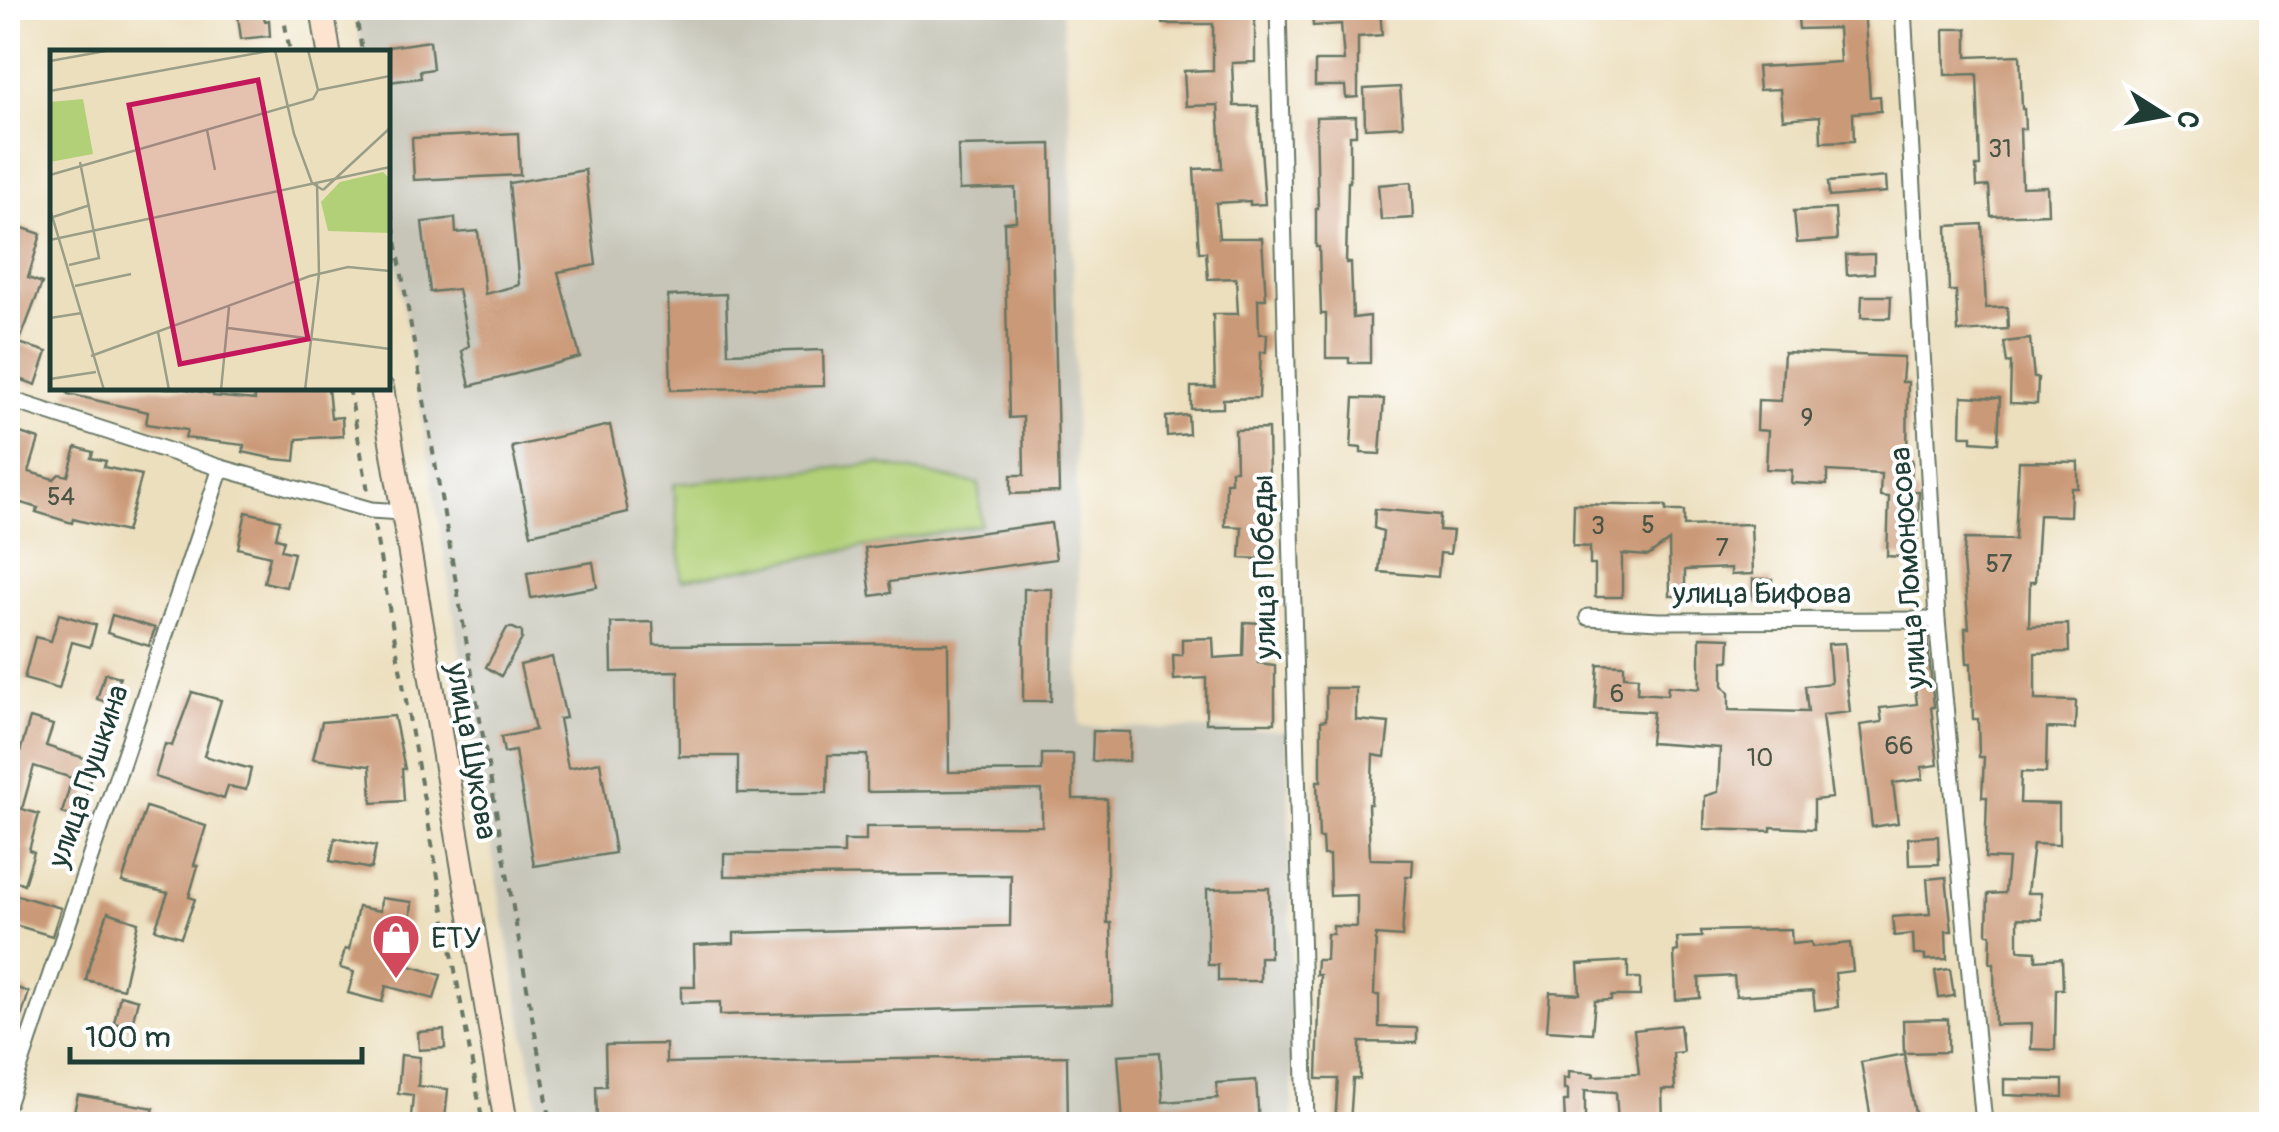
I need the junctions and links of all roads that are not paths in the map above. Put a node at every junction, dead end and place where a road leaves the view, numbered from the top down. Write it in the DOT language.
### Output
graph roads {
  1 [pos="322,8"];
  2 [pos="1278,8"];
  3 [pos="1903,8"];
  4 [pos="329,50"];
  5 [pos="382,390"];
  6 [pos="8,399"];
  7 [pos="221,468"];
  8 [pos="401,512"];
  9 [pos="1588,617"];
  10 [pos="1937,620"];
  11 [pos="8,1102"];
  12 [pos="506,1124"];
  13 [pos="1306,1124"];
  14 [pos="1984,1124"];
  1 -- 4 [label="main road"];
  2 -- 13 [label="street, улица Победы"];
  3 -- 10 [label="street, улица Ломоносова"];
  5 -- 8 [label="main road, улица Шукова"];
  6 -- 7 [label="street"];
  7 -- 8 [label="street"];
  7 -- 11 [label="street, улица Пушкина"];
  8 -- 12 [label="main road, улица Шукова"];
  9 -- 10 [label="street, улица Бифова"];
  10 -- 14 [label="street, улица Ломоносова"];
}
